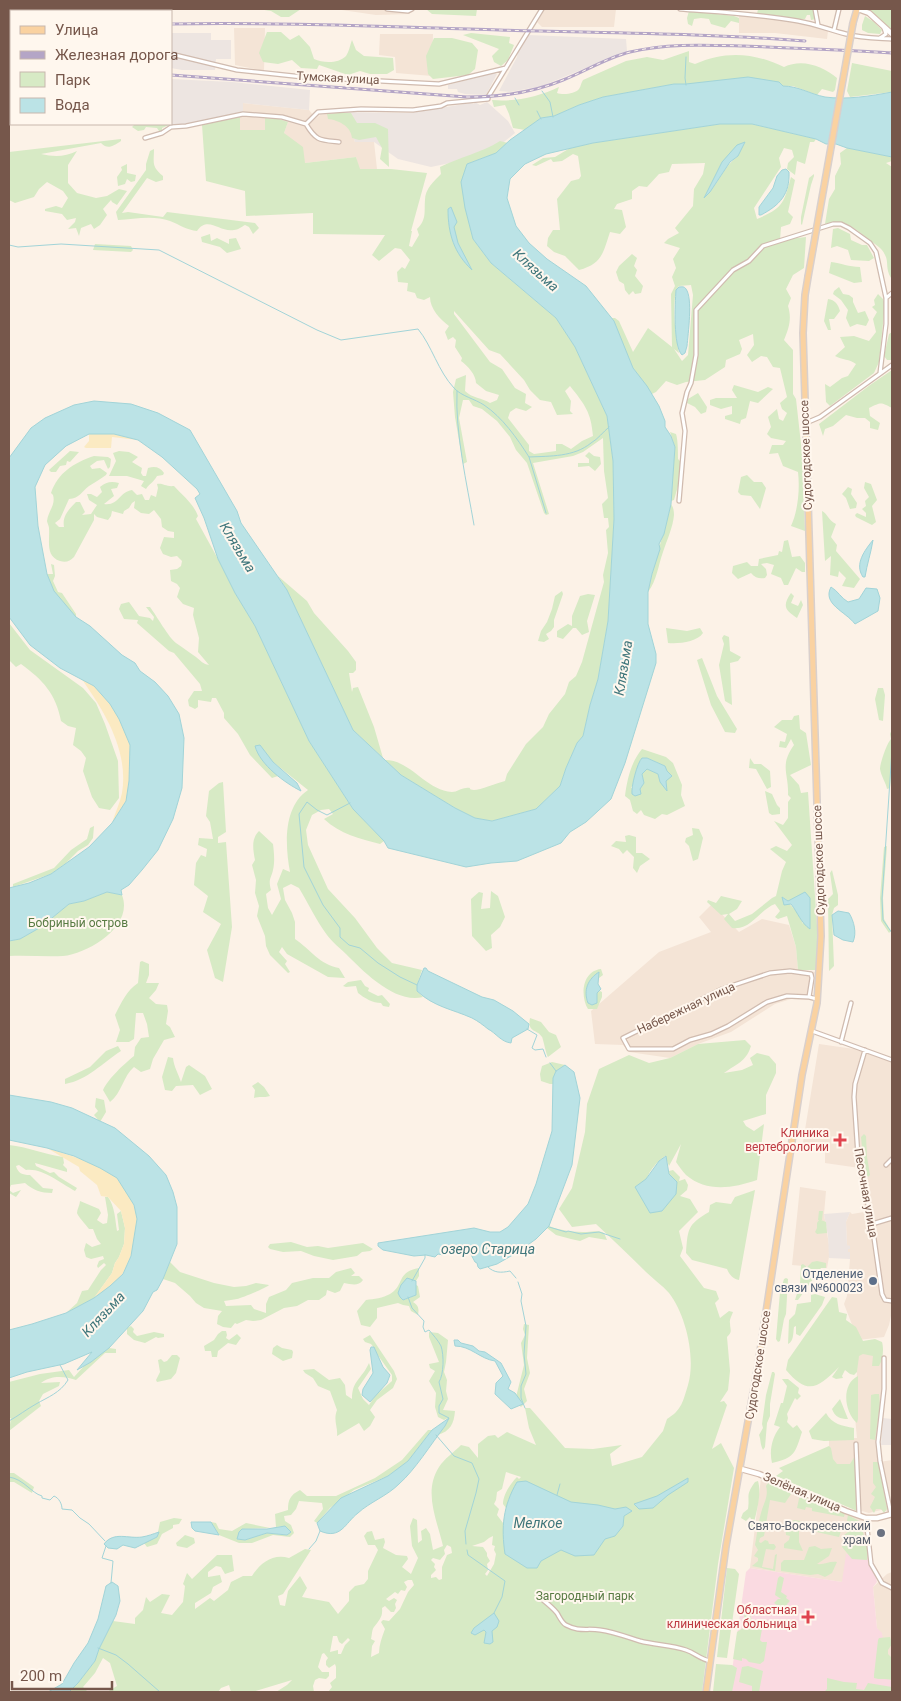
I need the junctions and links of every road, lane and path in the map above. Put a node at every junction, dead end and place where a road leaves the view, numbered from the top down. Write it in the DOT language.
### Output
graph roads {
  1 [pos="388,9"];
  2 [pos="412,9"];
  3 [pos="542,9"];
  4 [pos="680,9"];
  5 [pos="739,9"];
  6 [pos="815,9"];
  7 [pos="839,9"];
  8 [pos="858,9"];
  9 [pos="741,13"];
  10 [pos="818,25"];
  11 [pos="882,25"];
  12 [pos="834,30"];
  13 [pos="892,34"];
  14 [pos="880,38"];
  15 [pos="892,38"];
  16 [pos="172,54"];
  17 [pos="506,68"];
  18 [pos="306,124"];
  19 [pos="145,138"];
  20 [pos="339,142"];
  21 [pos="892,293"];
  22 [pos="886,298"];
  23 [pos="892,365"];
  24 [pos="880,373"];
  25 [pos="805,423"];
  26 [pos="679,501"];
  27 [pos="809,997"];
  28 [pos="818,999"];
  29 [pos="851,1003"];
  30 [pos="812,1031"];
  31 [pos="841,1042"];
  32 [pos="865,1050"];
  33 [pos="892,1060"];
  34 [pos="892,1159"];
  35 [pos="886,1166"];
  36 [pos="892,1218"];
  37 [pos="872,1224"];
  38 [pos="892,1301"];
  39 [pos="884,1358"];
  40 [pos="856,1444"];
  41 [pos="741,1469"];
  42 [pos="892,1514"];
  43 [pos="859,1515"];
  44 [pos="866,1518"];
  45 [pos="892,1588"];
  46 [pos="543,1600"];
  47 [pos="710,1661"];
  48 [pos="706,1692"];
  1 -- 2 [label="street"];
  3 -- 17 [label="street"];
  4 -- 9 [label="street"];
  5 -- 9 [label="street"];
  6 -- 10 [label="street"];
  7 -- 12 [label="street"];
  8 -- 11 [label="street"];
  8 -- 25 [label="main road, Судогодское шоссе, bridge"];
  9 -- 10 [label="street"];
  10 -- 12 [label="street"];
  11 -- 13 [label="street"];
  11 -- 14 [label="street"];
  12 -- 14 [label="street"];
  14 -- 15 [label="street"];
  16 -- 17 [label="street, Тумская улица"];
  17 -- 18 [label="street"];
  18 -- 19 [label="street"];
  18 -- 20 [label="street"];
  21 -- 22 [label="street"];
  22 -- 24 [label="street"];
  22 -- 26 [label="street"];
  23 -- 24 [label="street"];
  24 -- 25 [label="street"];
  25 -- 28 [label="main road, Судогодское шоссе"];
  27 -- 27 [label="street, Набережная улица"];
  27 -- 28 [label="street, Набережная улица"];
  28 -- 30 [label="main road, Судогодское шоссе"];
  29 -- 31 [label="street"];
  30 -- 31 [label="street"];
  30 -- 41 [label="main road, Судогодское шоссе"];
  31 -- 32 [label="street"];
  32 -- 33 [label="street"];
  32 -- 37 [label="street, Песочная улица"];
  34 -- 35 [label="street"];
  36 -- 37 [label="street"];
  37 -- 38 [label="street, Песочная улица"];
  39 -- 42 [label="street"];
  40 -- 43 [label="street"];
  41 -- 43 [label="street, Зелёная улица"];
  41 -- 47 [label="main road, Судогодское шоссе"];
  42 -- 44 [label="street"];
  43 -- 44 [label="street, Зелёная улица"];
  44 -- 45 [label="street"];
  46 -- 47 [label="street"];
  47 -- 48 [label="main road, Судогодское шоссе"];
}
